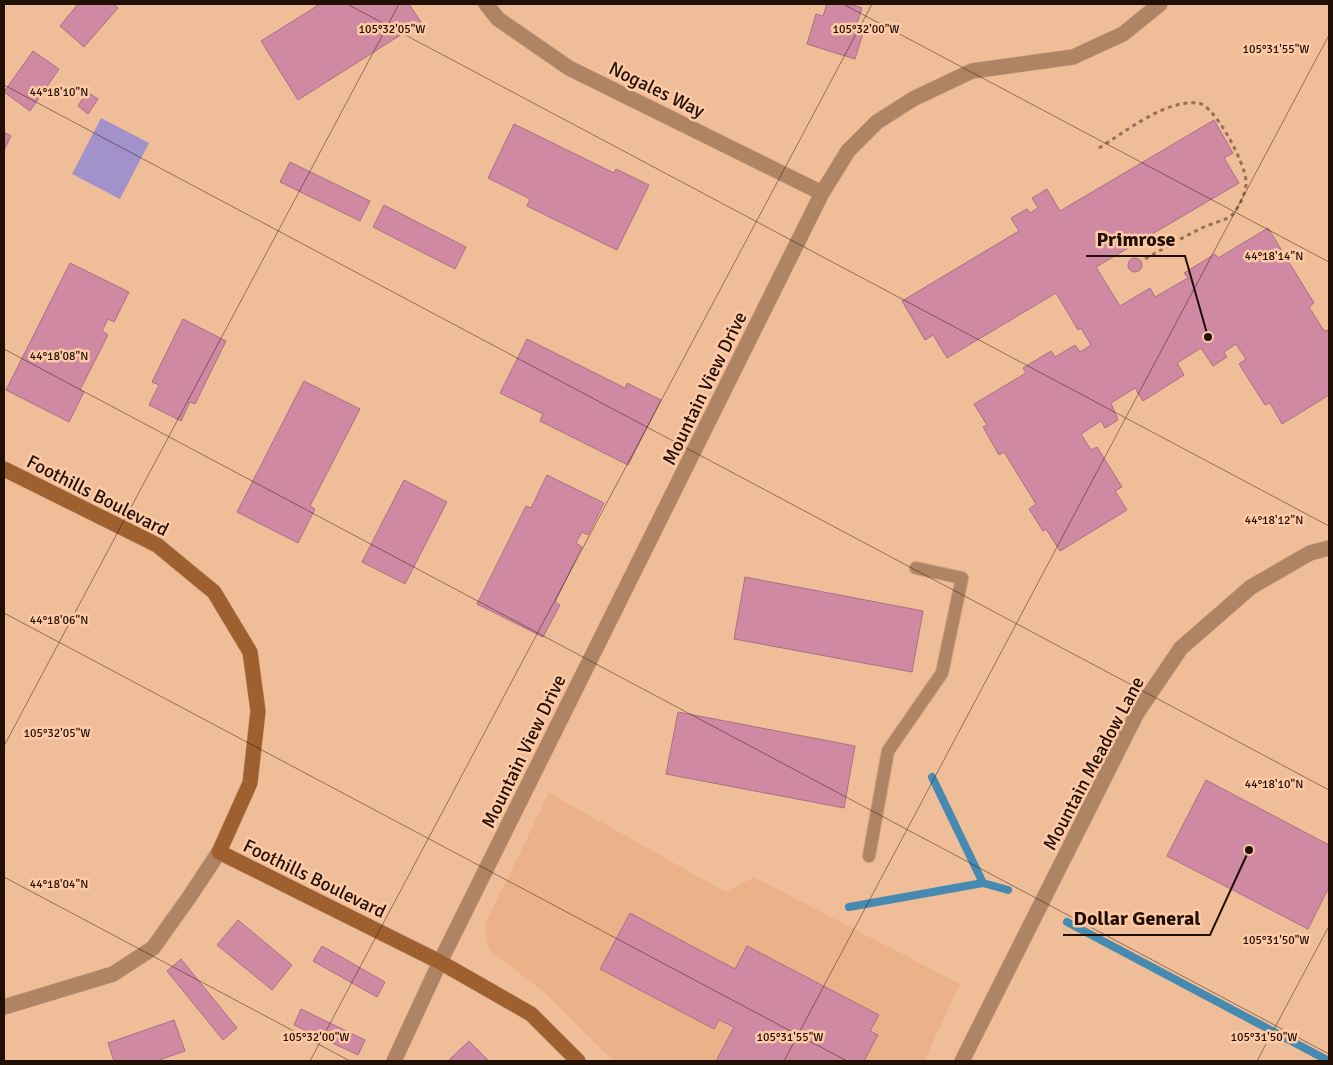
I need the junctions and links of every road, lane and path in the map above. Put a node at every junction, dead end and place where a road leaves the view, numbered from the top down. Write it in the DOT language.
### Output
graph roads {
  1 [pos="486,4"];
  2 [pos="1160,4"];
  3 [pos="1099,148"];
  4 [pos="822,193"];
  5 [pos="1143,260"];
  6 [pos="4,469"];
  7 [pos="1329,548"];
  8 [pos="916,568"];
  9 [pos="219,852"];
  10 [pos="868,856"];
  11 [pos="440,962"];
  12 [pos="4,1007"];
  13 [pos="394,1061"];
  14 [pos="578,1061"];
  15 [pos="962,1061"];
  1 -- 4 [label="street, Nogales Way"];
  2 -- 4 [label="street, Mountain View Drive"];
  3 -- 5 [label="path"];
  4 -- 11 [label="street, Mountain View Drive"];
  6 -- 9 [label="street, Foothills Boulevard"];
  7 -- 15 [label="street, Mountain Meadow Lane"];
  8 -- 10 [label="lane"];
  9 -- 11 [label="street, Foothills Boulevard"];
  9 -- 12 [label="street"];
  11 -- 13 [label="street, Mountain View Drive"];
  11 -- 14 [label="street, Foothills Boulevard"];
}
